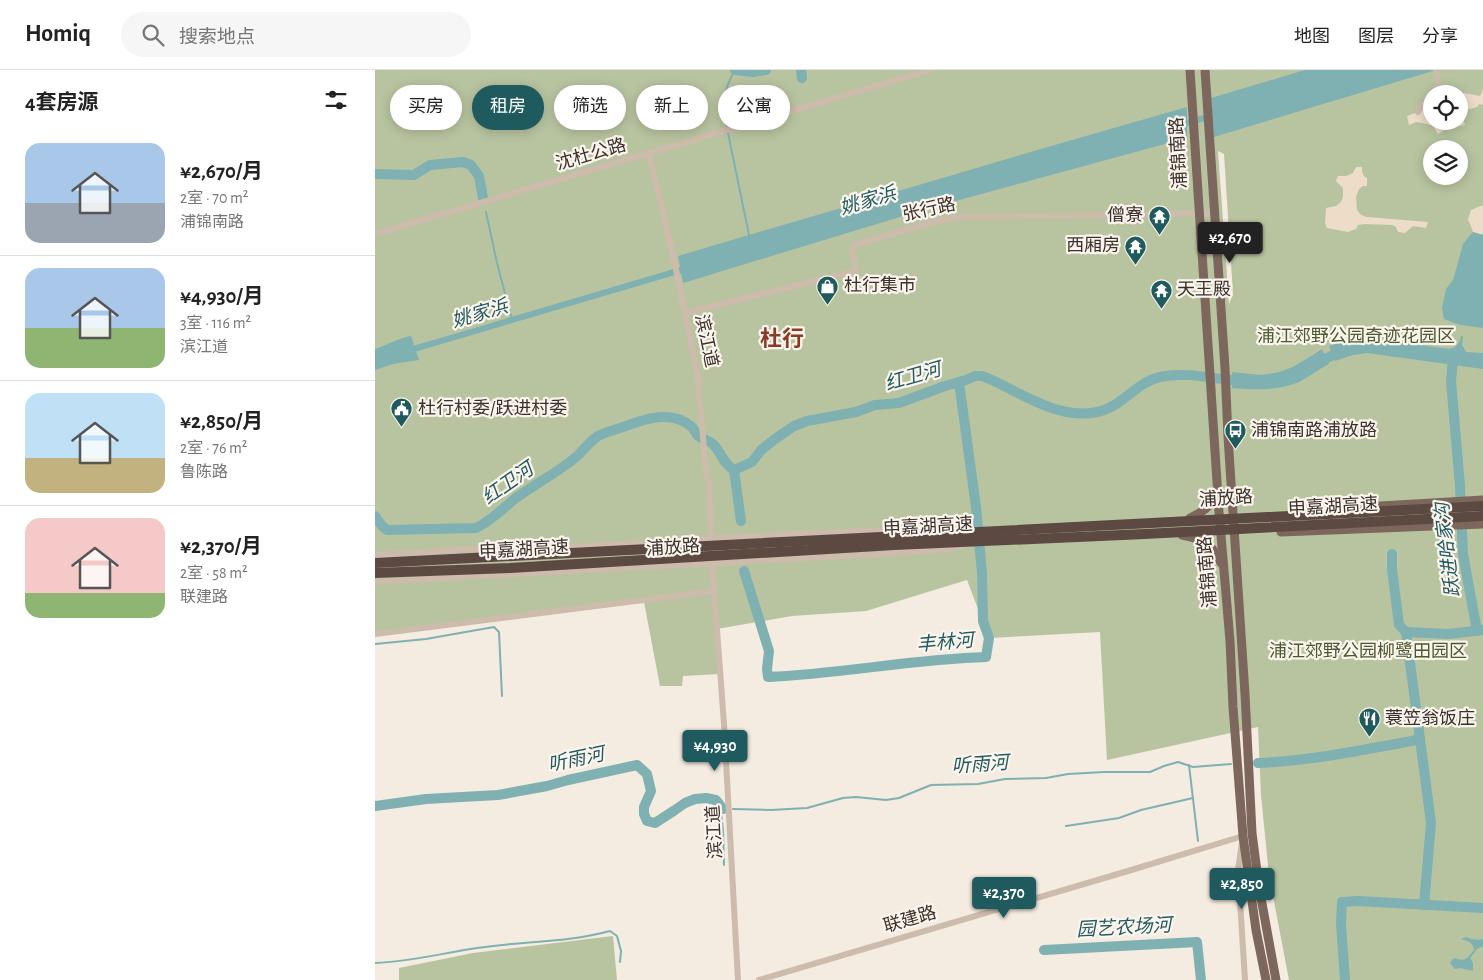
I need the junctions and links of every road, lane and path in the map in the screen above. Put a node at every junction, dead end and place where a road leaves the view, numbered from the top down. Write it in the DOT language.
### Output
graph roads {
  1 [pos="930,70"];
  2 [pos="1190,70"];
  3 [pos="1205,70"];
  4 [pos="1436,70"];
  5 [pos="1439,85"];
  6 [pos="1423,104"];
  7 [pos="1418,112"];
  8 [pos="649,153"];
  9 [pos="1199,213"];
  10 [pos="1214,213"];
  11 [pos="375,234"];
  12 [pos="685,313"];
  13 [pos="1217,486"];
  14 [pos="1483,500"];
  15 [pos="1483,506"];
  16 [pos="1233,515"];
  17 [pos="1219,516"];
  18 [pos="1483,516"];
  19 [pos="1190,518"];
  20 [pos="1483,524"];
  21 [pos="972,529"];
  22 [pos="1220,533"];
  23 [pos="1233,533"];
  24 [pos="1182,535"];
  25 [pos="711,538"];
  26 [pos="975,543"];
  27 [pos="375,555"];
  28 [pos="375,562"];
  29 [pos="712,562"];
  30 [pos="1223,569"];
  31 [pos="375,574"];
  32 [pos="375,582"];
  33 [pos="714,591"];
  34 [pos="375,634"];
  35 [pos="1243,836"];
  36 [pos="739,980"];
  37 [pos="759,980"];
  38 [pos="1245,980"];
  39 [pos="1266,980"];
  40 [pos="1276,980"];
  1 -- 8 [label="street, 沈杜公路"];
  2 -- 9 [label="main road, 浦锦南路"];
  3 -- 10 [label="main road, 浦锦南路"];
  4 -- 5 [label="street"];
  6 -- 7 [label="street"];
  8 -- 11 [label="street, 沈杜公路"];
  8 -- 12 [label="street, 滨江道"];
  9 -- 10 [label="street, 张行路"];
  9 -- 12 [label="street, 张行路"];
  9 -- 13 [label="main road, 浦锦南路"];
  10 -- 16 [label="main road, 浦锦南路"];
  12 -- 25 [label="street, 滨江道"];
  13 -- 17 [label="main road, 浦锦南路"];
  13 -- 19 [label="main road"];
  14 -- 16 [label="main road, 浦放路"];
  15 -- 28 [label="highway, 申嘉湖高速, bridge"];
  16 -- 17 [label="main road, 浦放路"];
  16 -- 23 [label="main road, 浦锦南路"];
  17 -- 19 [label="main road, 浦放路"];
  17 -- 22 [label="main road, 浦锦南路"];
  18 -- 31 [label="highway, 申嘉湖高速, bridge"];
  19 -- 21 [label="main road, 浦放路, bridge"];
  20 -- 23 [label="main road, 浦放路"];
  21 -- 25 [label="street, 浦放路"];
  21 -- 28 [label="main road, 浦放路, bridge"];
  22 -- 23 [label="main road, 浦放路"];
  22 -- 24 [label="main road, 浦放路"];
  22 -- 30 [label="main road, 浦锦南路"];
  23 -- 40 [label="main road, 浦锦南路"];
  24 -- 26 [label="main road, 浦放路, bridge"];
  24 -- 30 [label="main road"];
  25 -- 27 [label="street, 浦放路"];
  26 -- 29 [label="street, 浦放路"];
  26 -- 31 [label="main road, 浦放路, bridge"];
  29 -- 32 [label="street, 浦放路"];
  29 -- 33 [label="street, 滨江道"];
  30 -- 35 [label="main road, 浦锦南路"];
  33 -- 34 [label="street"];
  33 -- 36 [label="street, 滨江道"];
  35 -- 37 [label="street, 联建路"];
  35 -- 38 [label="street"];
  35 -- 39 [label="main road, 浦锦南路"];
}
